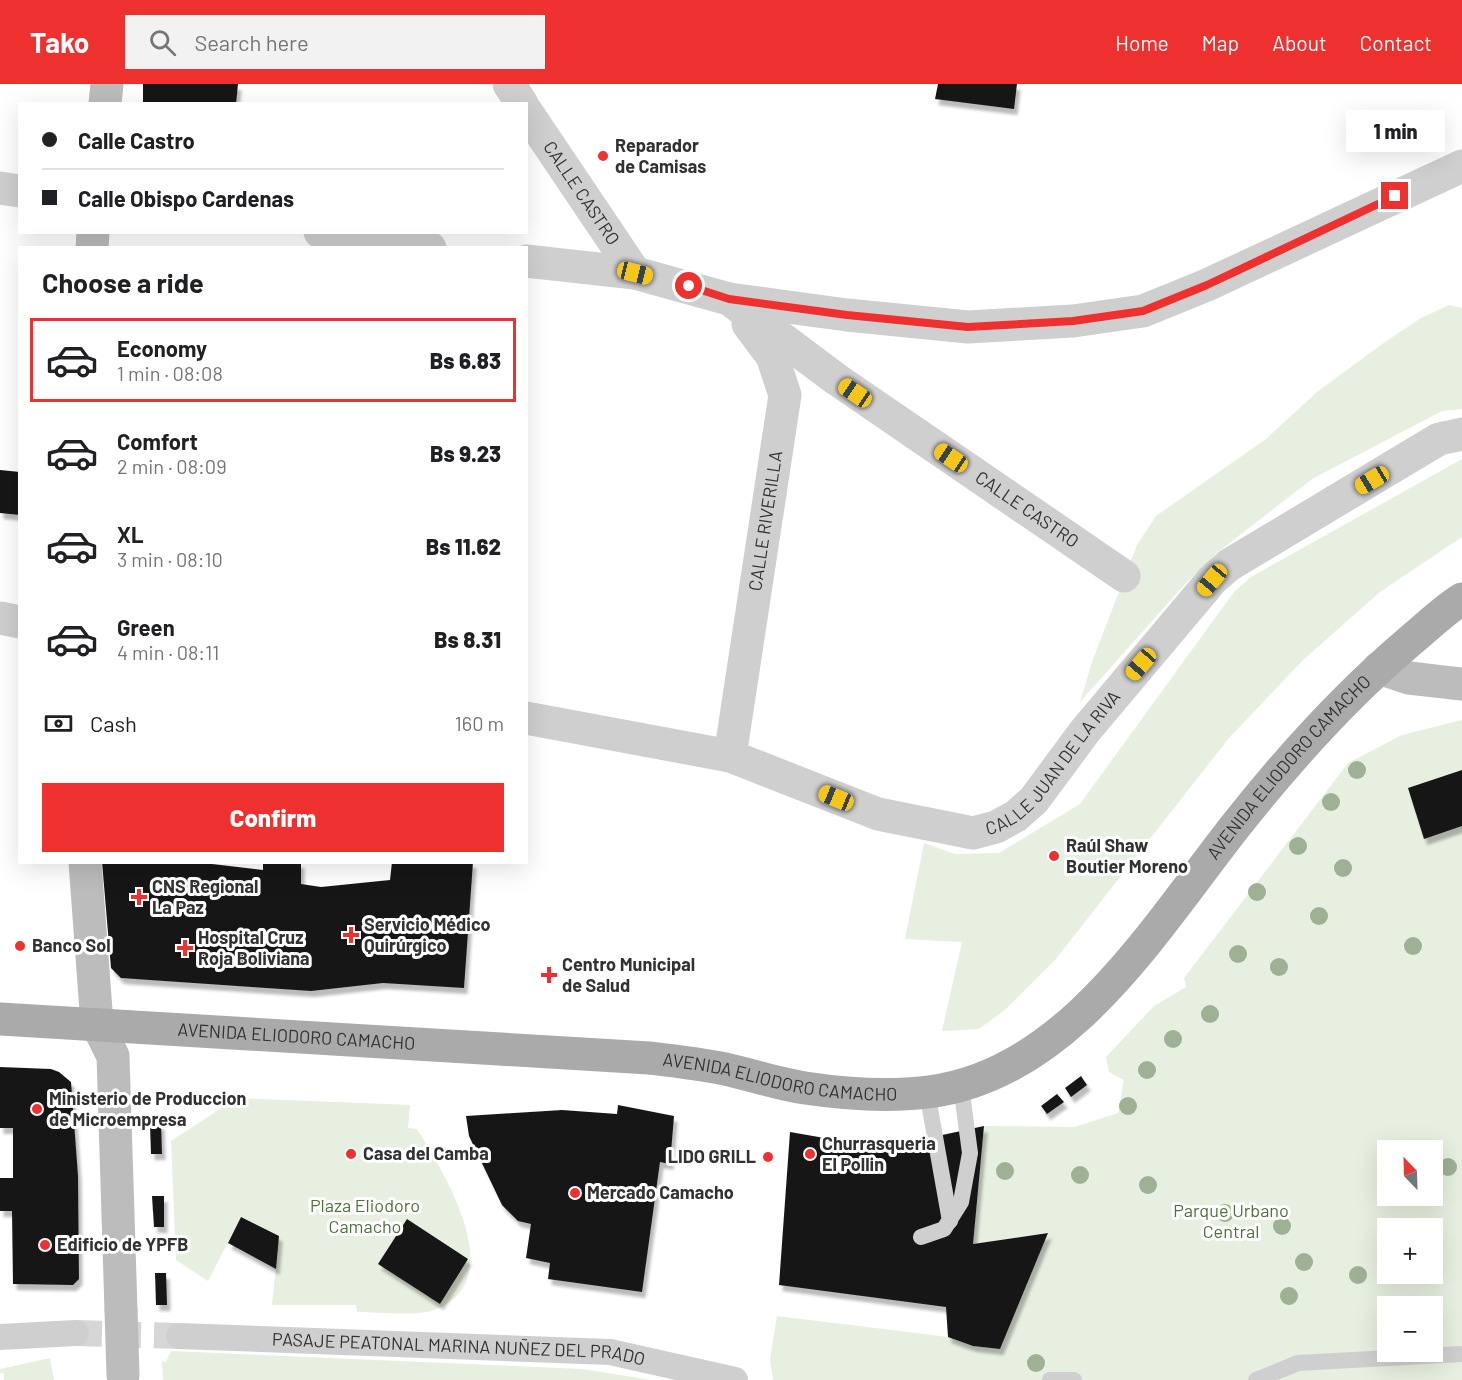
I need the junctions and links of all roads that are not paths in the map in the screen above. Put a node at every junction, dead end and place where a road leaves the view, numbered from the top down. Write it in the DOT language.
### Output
graph roads {
  1 [pos="107,84"];
  2 [pos="509,84"];
  3 [pos="105,102"];
  4 [pos="521,102"];
  5 [pos="528,114"];
  6 [pos="1462,166"];
  7 [pos="0,188"];
  8 [pos="18,191"];
  9 [pos="334,234"];
  10 [pos="416,246"];
  11 [pos="528,261"];
  12 [pos="635,273"];
  13 [pos="729,299"];
  14 [pos="1462,434"];
  15 [pos="1124,576"];
  16 [pos="1462,599"];
  17 [pos="0,618"];
  18 [pos="18,622"];
  19 [pos="1379,668"];
  20 [pos="1462,684"];
  21 [pos="528,718"];
  22 [pos="730,756"];
  23 [pos="85,864"];
  24 [pos="0,1019"];
  25 [pos="97,1024"];
  26 [pos="142,1027"];
  27 [pos="113,1056"];
  28 [pos="961,1086"];
  29 [pos="927,1092"];
  30 [pos="950,1221"];
  31 [pos="921,1237"];
  32 [pos="76,1333"];
  33 [pos="179,1336"];
  34 [pos="0,1337"];
  35 [pos="1462,1354"];
  36 [pos="124,1380"];
  37 [pos="735,1380"];
  38 [pos="1050,1380"];
  39 [pos="1074,1380"];
  40 [pos="1256,1380"];
  1 -- 3 [label="main road"];
  2 -- 4 [label="street"];
  5 -- 12 [label="street, CALLE CASTRO"];
  6 -- 13 [label="street"];
  7 -- 8 [label="street"];
  9 -- 10 [label="street"];
  11 -- 12 [label="street"];
  12 -- 13 [label="street, CALLE CASTRO"];
  13 -- 15 [label="street, CALLE CASTRO"];
  13 -- 22 [label="street, CALLE RIVERILLA"];
  14 -- 22 [label="street, CALLE JUAN DE LA RIVA"];
  16 -- 19 [label="main road, AVENIDA ELIODORO CAMACHO"];
  17 -- 18 [label="street"];
  19 -- 20 [label="main road"];
  19 -- 28 [label="main road, AVENIDA ELIODORO CAMACHO"];
  21 -- 22 [label="street, CALLE JUAN DE LA RIVA"];
  23 -- 25 [label="main road"];
  24 -- 25 [label="main road, AVENIDA ELIODORO CAMACHO"];
  25 -- 26 [label="main road, AVENIDA ELIODORO CAMACHO"];
  25 -- 27 [label="main road"];
  26 -- 27 [label="main road"];
  26 -- 29 [label="main road, AVENIDA ELIODORO CAMACHO"];
  27 -- 36 [label="main road, bridge"];
  28 -- 29 [label="main road, AVENIDA ELIODORO CAMACHO"];
  28 -- 30 [label="lane"];
  29 -- 30 [label="lane"];
  30 -- 31 [label="lane"];
  32 -- 34 [label="street"];
  33 -- 37 [label="street, PASAJE PEATONAL MARINA NUÑEZ DEL PRADO"];
  35 -- 40 [label="lane"];
  38 -- 39 [label="lane"];
}
